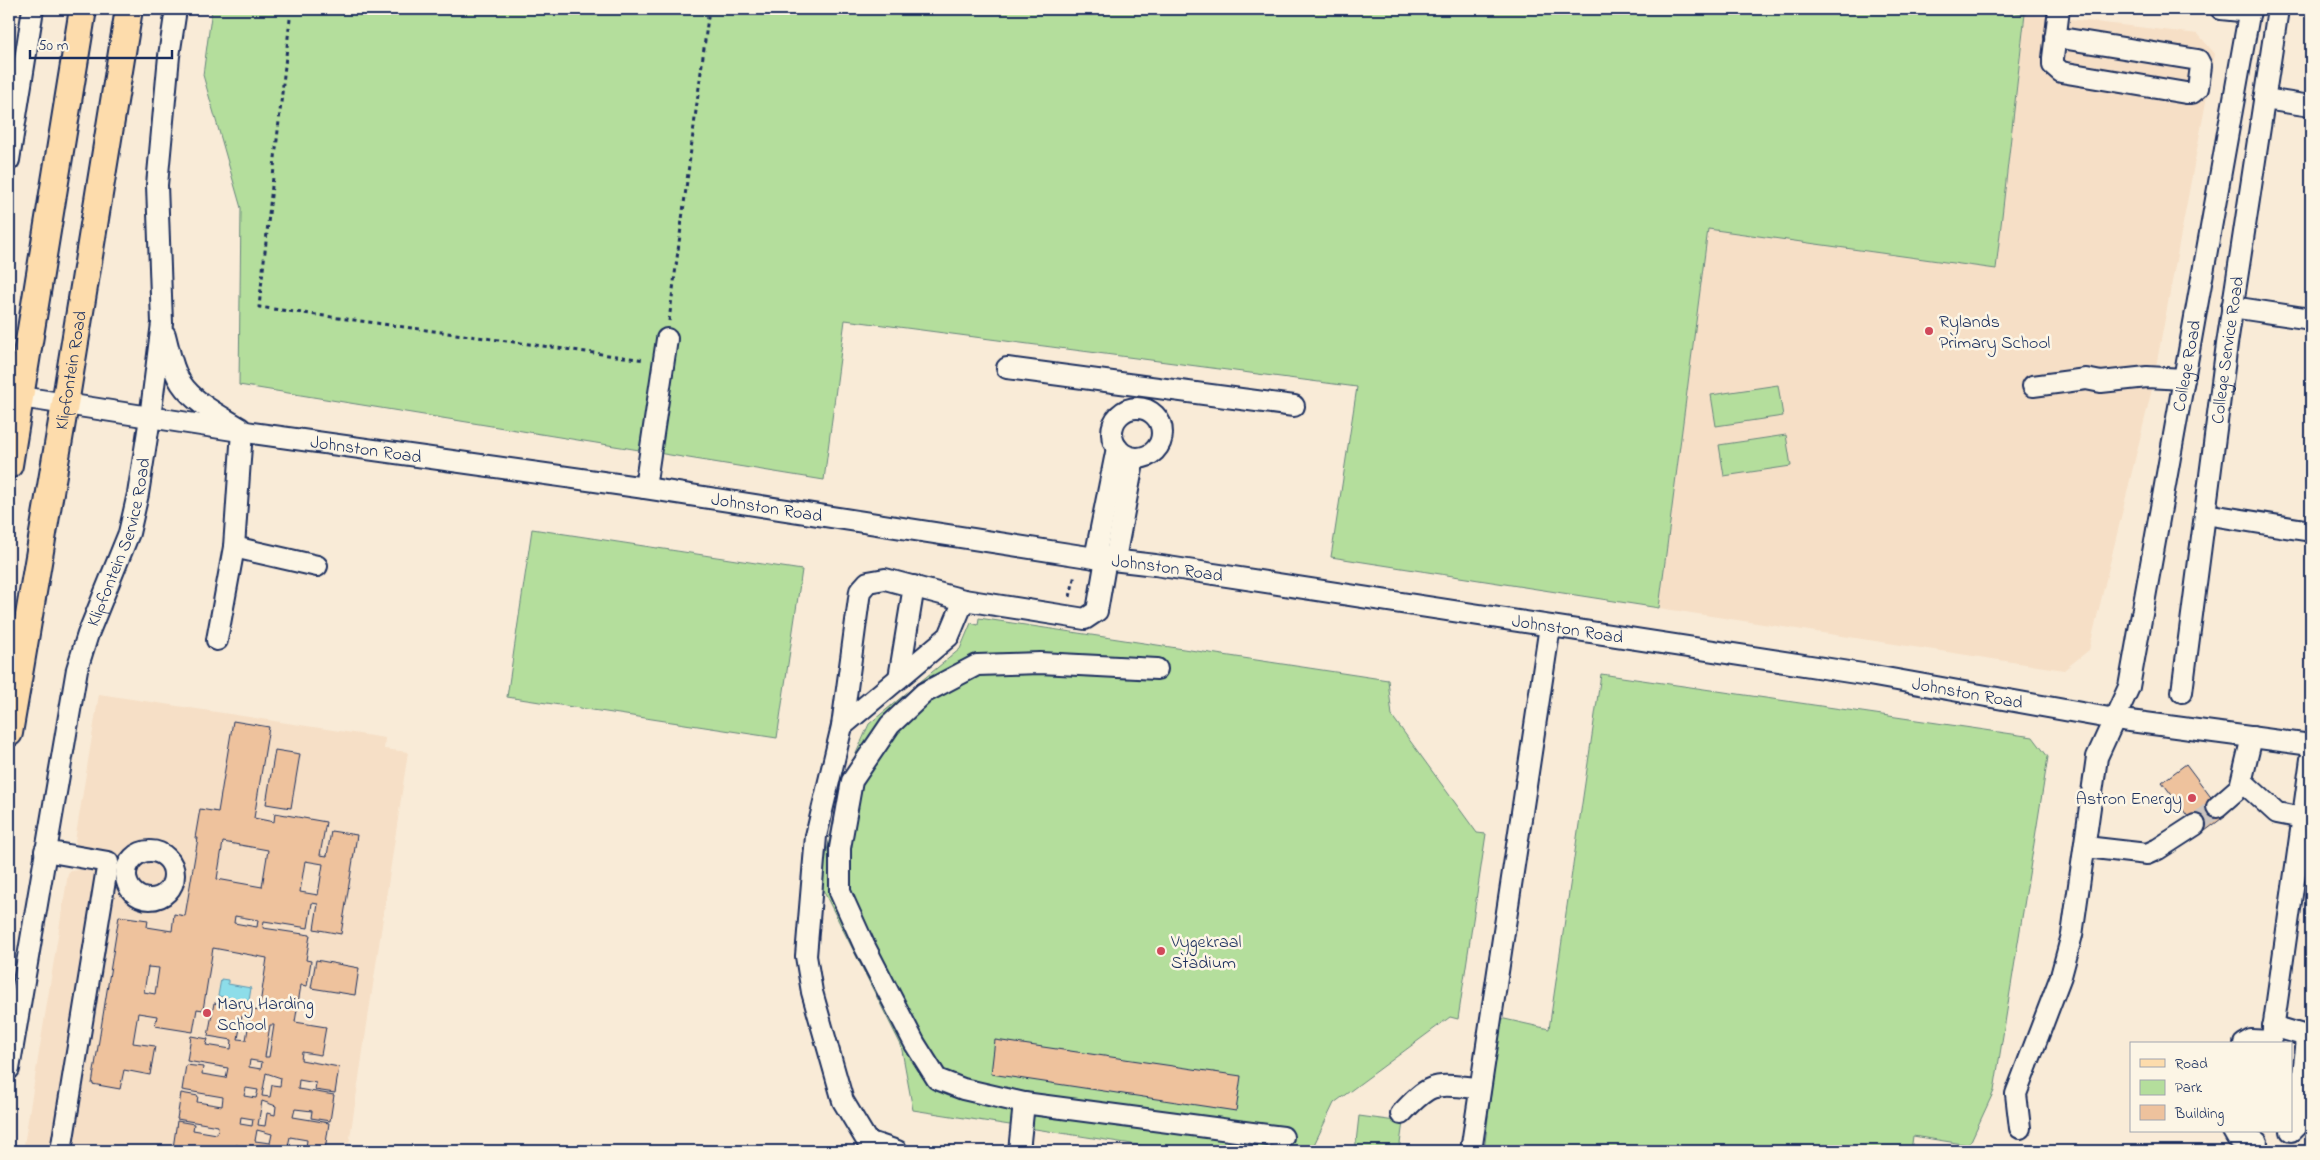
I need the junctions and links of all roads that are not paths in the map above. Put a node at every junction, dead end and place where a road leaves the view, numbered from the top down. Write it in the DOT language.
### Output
graph roads {
  1 [pos="33,9"];
  2 [pos="83,9"];
  3 [pos="128,9"];
  4 [pos="176,9"];
  5 [pos="2058,9"];
  6 [pos="2221,9"];
  7 [pos="2278,9"];
  8 [pos="2250,10"];
  9 [pos="2055,37"];
  10 [pos="14,97"];
  11 [pos="2264,99"];
  12 [pos="2311,106"];
  13 [pos="9,160"];
  14 [pos="2232,307"];
  15 [pos="2311,319"];
  16 [pos="162,323"];
  17 [pos="667,339"];
  18 [pos="1006,368"];
  19 [pos="2184,379"];
  20 [pos="1144,385"];
  21 [pos="2033,386"];
  22 [pos="21,397"];
  23 [pos="65,404"];
  24 [pos="1294,406"];
  25 [pos="1141,408"];
  26 [pos="150,418"];
  27 [pos="244,432"];
  28 [pos="1126,453"];
  29 [pos="9,465"];
  30 [pos="645,488"];
  31 [pos="2206,514"];
  32 [pos="2311,531"];
  33 [pos="234,547"];
  34 [pos="1105,559"];
  35 [pos="317,566"];
  36 [pos="914,586"];
  37 [pos="964,600"];
  38 [pos="1550,626"];
  39 [pos="216,640"];
  40 [pos="1158,669"];
  41 [pos="899,678"];
  42 [pos="2182,692"];
  43 [pos="2114,719"];
  44 [pos="842,726"];
  45 [pos="9,733"];
  46 [pos="2252,737"];
  47 [pos="2311,745"];
  48 [pos="2311,759"];
  49 [pos="2243,782"];
  50 [pos="2217,807"];
  51 [pos="2303,818"];
  52 [pos="2194,825"];
  53 [pos="2086,847"];
  54 [pos="45,851"];
  55 [pos="108,862"];
  56 [pos="129,866"];
  57 [pos="2272,1037"];
  58 [pos="2248,1042"];
  59 [pos="9,1069"];
  60 [pos="1480,1088"];
  61 [pos="1024,1103"];
  62 [pos="1401,1114"];
  63 [pos="2020,1128"];
  64 [pos="2292,1129"];
  65 [pos="2233,1132"];
  66 [pos="1283,1137"];
  67 [pos="2257,1142"];
  68 [pos="61,1151"];
  69 [pos="897,1151"];
  70 [pos="1019,1151"];
  71 [pos="1471,1151"];
  1 -- 10 [label="street"];
  2 -- 22 [label="main road"];
  3 -- 23 [label="main road, Klipfontein Road"];
  4 -- 16 [label="street, Klipfontein Service Road"];
  5 -- 9 [label="street"];
  6 -- 8 [label="street"];
  7 -- 11 [label="street, College Service Road"];
  8 -- 19 [label="street, College Road"];
  9 -- 9 [label="street"];
  10 -- 13 [label="street"];
  11 -- 12 [label="street"];
  11 -- 14 [label="street, College Service Road"];
  14 -- 15 [label="street"];
  14 -- 31 [label="street, College Service Road"];
  16 -- 26 [label="street, Klipfontein Service Road"];
  16 -- 27 [label="street"];
  17 -- 30 [label="street"];
  18 -- 20 [label="street"];
  19 -- 21 [label="street"];
  19 -- 43 [label="street, College Road"];
  20 -- 24 [label="street"];
  20 -- 25 [label="street"];
  22 -- 23 [label="street, Johnston Road"];
  22 -- 29 [label="main road"];
  23 -- 26 [label="street, Johnston Road"];
  23 -- 45 [label="main road, Klipfontein Road"];
  25 -- 28 [label="street"];
  25 -- 28 [label="street"];
  26 -- 27 [label="street, Johnston Road"];
  26 -- 54 [label="street, Klipfontein Service Road"];
  27 -- 30 [label="street, Johnston Road"];
  27 -- 33 [label="street"];
  28 -- 34 [label="street"];
  30 -- 34 [label="street, Johnston Road"];
  31 -- 32 [label="street"];
  31 -- 42 [label="street, College Service Road"];
  33 -- 35 [label="street"];
  33 -- 39 [label="street"];
  34 -- 37 [label="street"];
  34 -- 38 [label="street, Johnston Road"];
  36 -- 37 [label="street"];
  36 -- 41 [label="street"];
  36 -- 44 [label="street"];
  37 -- 41 [label="street"];
  38 -- 43 [label="street, Johnston Road"];
  38 -- 60 [label="street"];
  40 -- 61 [label="street"];
  41 -- 44 [label="street"];
  43 -- 46 [label="street, Johnston Road"];
  43 -- 53 [label="street, College Road"];
  44 -- 69 [label="street"];
  46 -- 47 [label="street, Johnston Road"];
  46 -- 49 [label="street"];
  48 -- 51 [label="street"];
  49 -- 50 [label="street"];
  49 -- 51 [label="street"];
  51 -- 57 [label="street"];
  52 -- 53 [label="street"];
  53 -- 63 [label="street, College Road"];
  54 -- 55 [label="street"];
  54 -- 59 [label="street, Klipfontein Service Road"];
  55 -- 56 [label="street"];
  55 -- 68 [label="street"];
  57 -- 58 [label="street"];
  57 -- 64 [label="street"];
  60 -- 62 [label="street"];
  60 -- 71 [label="street"];
  61 -- 66 [label="street"];
  61 -- 70 [label="street"];
  65 -- 67 [label="street"];
}
